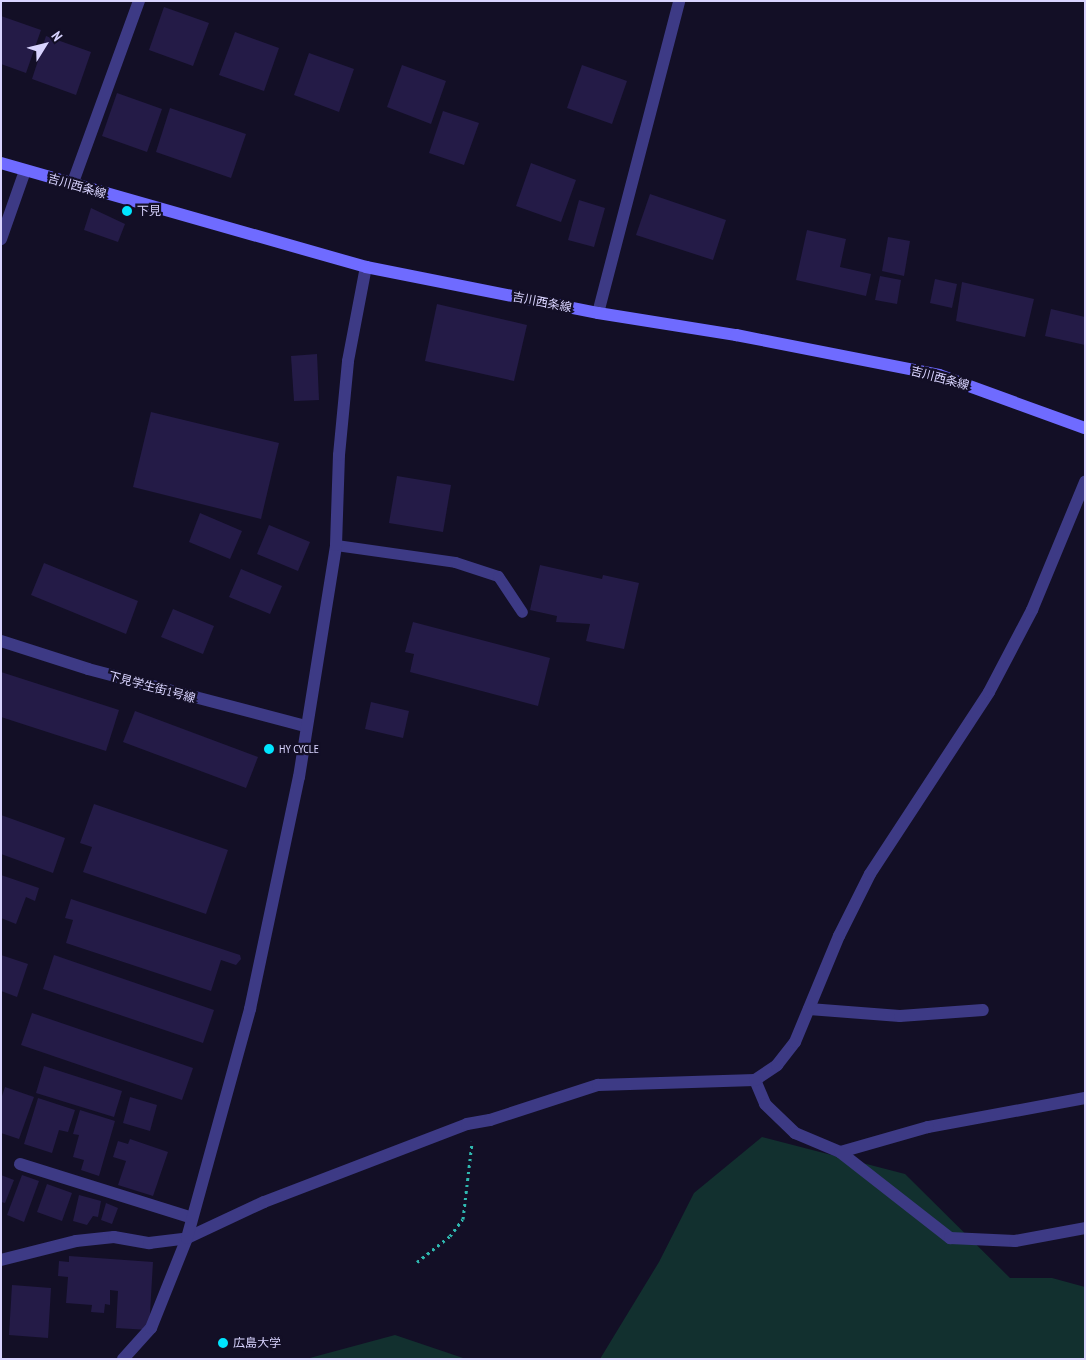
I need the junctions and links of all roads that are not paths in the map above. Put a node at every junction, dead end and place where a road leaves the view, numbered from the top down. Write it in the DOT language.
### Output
graph roads {
  1 [pos="139,1"];
  2 [pos="679,1"];
  3 [pos="1,163"];
  4 [pos="25,171"];
  5 [pos="72,185"];
  6 [pos="1,239"];
  7 [pos="366,267"];
  8 [pos="598,313"];
  9 [pos="1085,428"];
  10 [pos="1085,482"];
  11 [pos="336,545"];
  12 [pos="522,612"];
  13 [pos="1,641"];
  14 [pos="305,726"];
  15 [pos="809,1009"];
  16 [pos="983,1010"];
  17 [pos="756,1080"];
  18 [pos="1085,1098"];
  19 [pos="840,1152"];
  20 [pos="20,1164"];
  21 [pos="192,1218"];
  22 [pos="1085,1228"];
  23 [pos="186,1238"];
  24 [pos="1,1260"];
  25 [pos="123,1359"];
  1 -- 5 [label="street"];
  2 -- 8 [label="street"];
  3 -- 4 [label="main road, 吉川西条線"];
  4 -- 5 [label="main road, 吉川西条線"];
  4 -- 6 [label="street"];
  5 -- 7 [label="main road, 吉川西条線"];
  7 -- 8 [label="main road, 吉川西条線"];
  7 -- 11 [label="street"];
  8 -- 9 [label="main road, 吉川西条線"];
  10 -- 15 [label="street"];
  11 -- 12 [label="lane"];
  11 -- 14 [label="street"];
  13 -- 14 [label="street, 下見学生街1号線"];
  14 -- 21 [label="street"];
  15 -- 16 [label="street"];
  15 -- 17 [label="street"];
  17 -- 19 [label="street"];
  17 -- 23 [label="street"];
  18 -- 19 [label="street"];
  19 -- 22 [label="street"];
  20 -- 21 [label="street"];
  21 -- 23 [label="street"];
  23 -- 24 [label="street"];
  23 -- 25 [label="street"];
}
